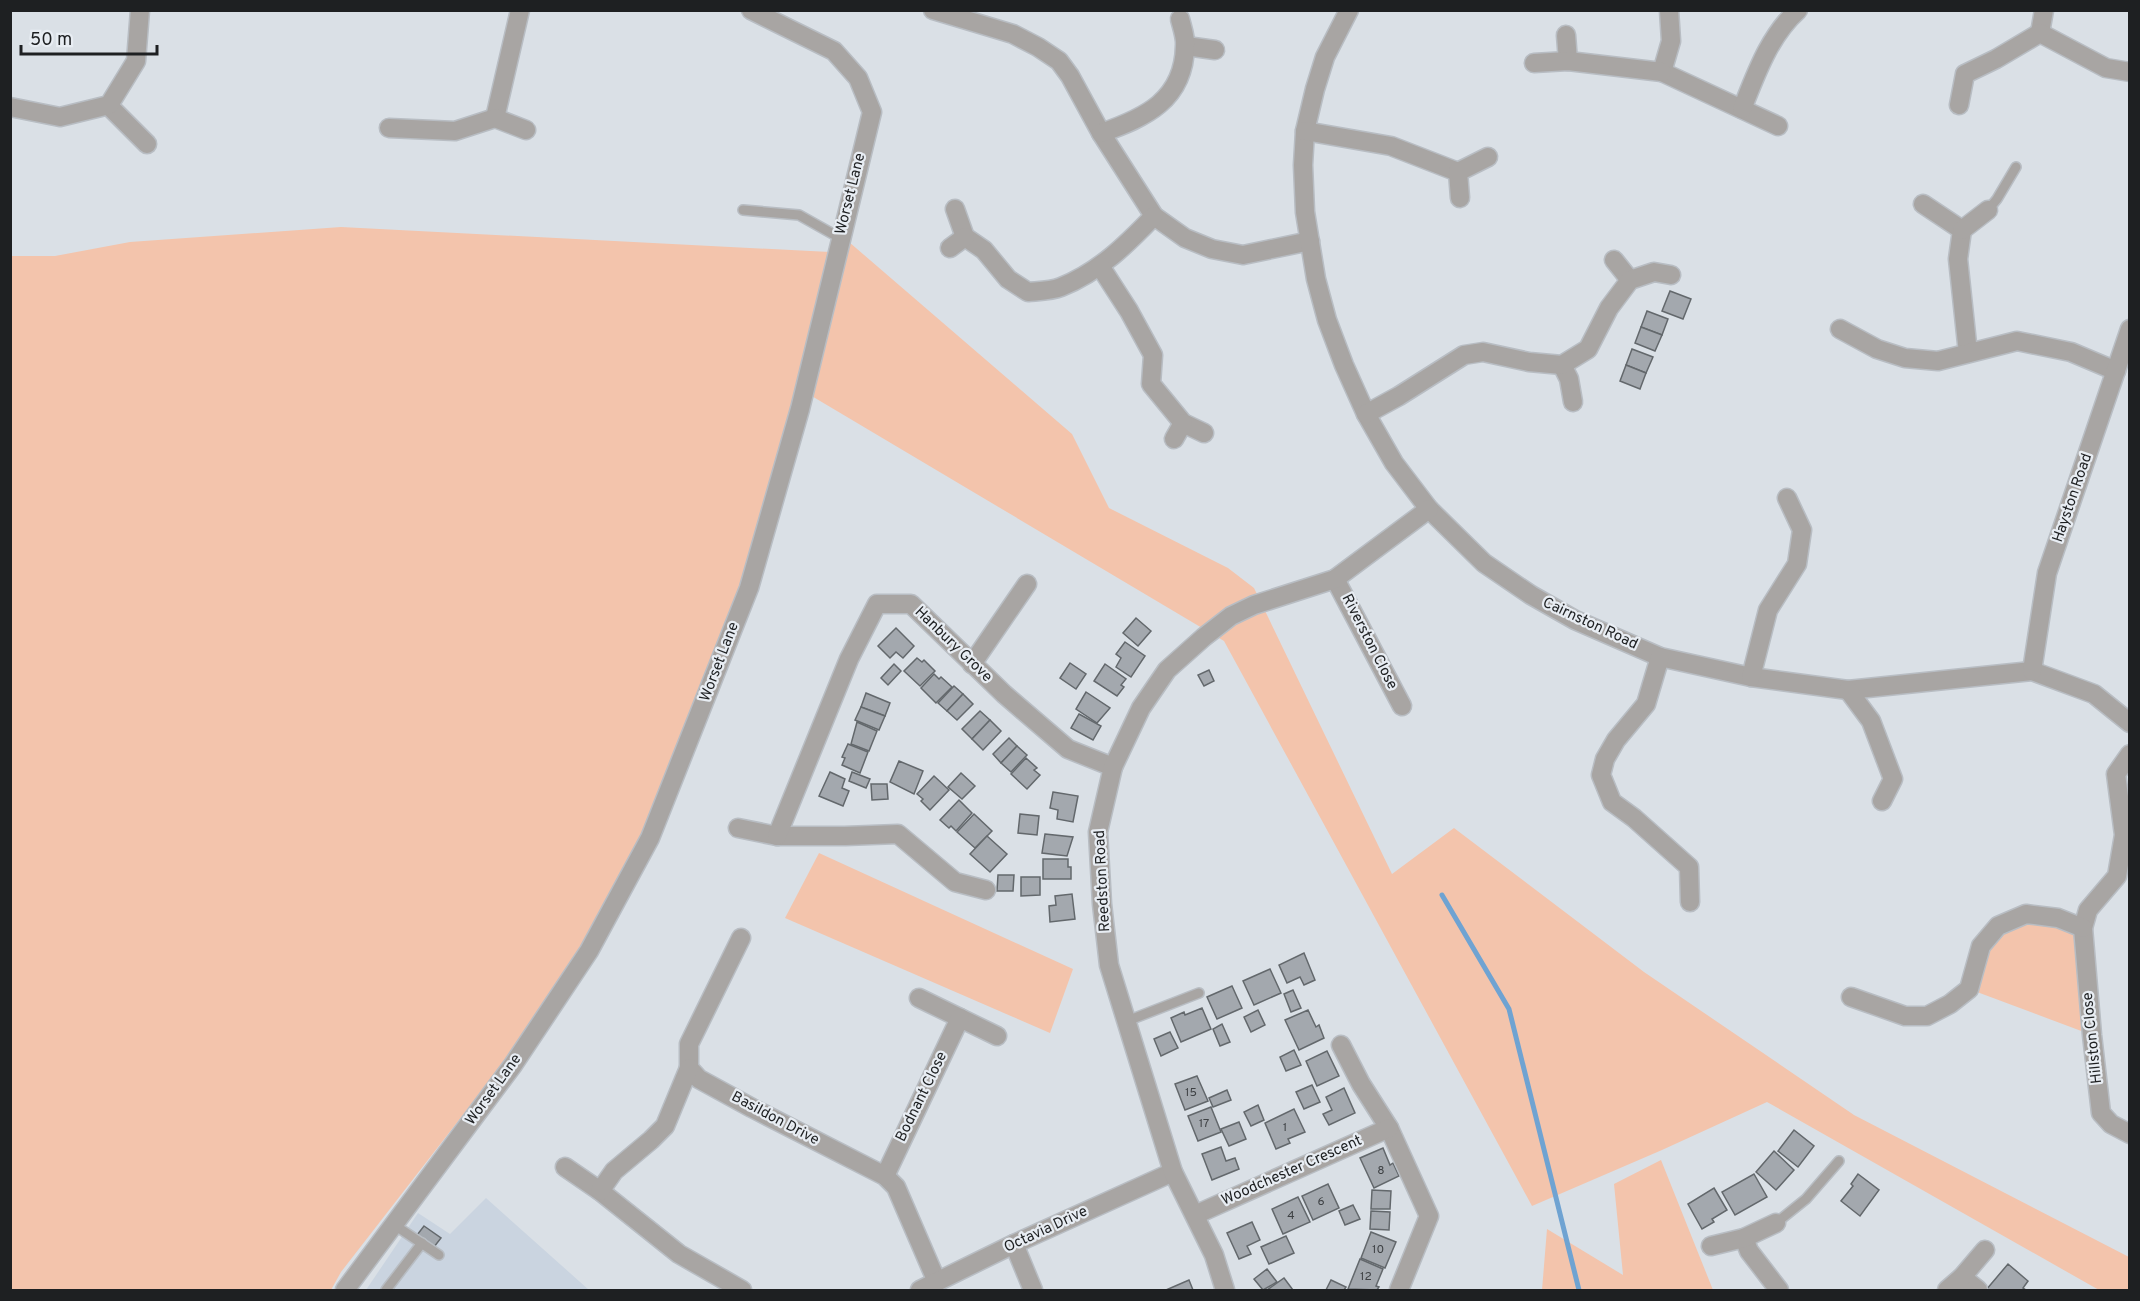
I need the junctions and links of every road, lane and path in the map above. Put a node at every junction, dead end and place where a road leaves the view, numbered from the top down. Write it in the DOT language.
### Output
graph roads {
  1 [pos="140,10"];
  2 [pos="520,10"];
  3 [pos="751,10"];
  4 [pos="933,10"];
  5 [pos="1349,10"];
  6 [pos="1669,10"];
  7 [pos="2044,10"];
  8 [pos="1785,14"];
  9 [pos="1180,19"];
  10 [pos="2040,33"];
  11 [pos="1566,35"];
  12 [pos="1186,46"];
  13 [pos="1215,50"];
  14 [pos="1568,61"];
  15 [pos="1534,63"];
  16 [pos="1662,72"];
  17 [pos="2130,72"];
  18 [pos="108,105"];
  19 [pos="1959,105"];
  20 [pos="10,107"];
  21 [pos="1742,109"];
  22 [pos="495,118"];
  23 [pos="1778,126"];
  24 [pos="389,128"];
  25 [pos="526,130"];
  26 [pos="1305,131"];
  27 [pos="1101,133"];
  28 [pos="147,144"];
  29 [pos="1488,157"];
  30 [pos="2016,167"];
  31 [pos="1458,172"];
  32 [pos="1460,198"];
  33 [pos="1923,204"];
  34 [pos="955,209"];
  35 [pos="743,210"];
  36 [pos="1988,210"];
  37 [pos="1154,216"];
  38 [pos="1962,231"];
  39 [pos="965,237"];
  40 [pos="840,238"];
  41 [pos="1310,242"];
  42 [pos="950,248"];
  43 [pos="1614,260"];
  44 [pos="1100,266"];
  45 [pos="1671,275"];
  46 [pos="1630,280"];
  47 [pos="2130,329"];
  48 [pos="1840,330"];
  49 [pos="1968,353"];
  50 [pos="1562,365"];
  51 [pos="2116,371"];
  52 [pos="1573,402"];
  53 [pos="1366,414"];
  54 [pos="1183,423"];
  55 [pos="1204,433"];
  56 [pos="1174,439"];
  57 [pos="1787,498"];
  58 [pos="1429,509"];
  59 [pos="1335,579"];
  60 [pos="1026,584"];
  61 [pos="1660,657"];
  62 [pos="972,664"];
  63 [pos="2032,671"];
  64 [pos="1751,677"];
  65 [pos="1848,690"];
  66 [pos="1402,706"];
  67 [pos="2130,723"];
  68 [pos="2130,754"];
  69 [pos="1113,766"];
  70 [pos="1882,801"];
  71 [pos="738,828"];
  72 [pos="777,836"];
  73 [pos="986,890"];
  74 [pos="1690,902"];
  75 [pos="2083,928"];
  76 [pos="741,938"];
  77 [pos="1200,993"];
  78 [pos="1851,997"];
  79 [pos="919,998"];
  80 [pos="960,1018"];
  81 [pos="1127,1021"];
  82 [pos="997,1036"];
  83 [pos="1341,1045"];
  84 [pos="689,1068"];
  85 [pos="1389,1128"];
  86 [pos="2130,1134"];
  87 [pos="1839,1161"];
  88 [pos="565,1167"];
  89 [pos="1173,1172"];
  90 [pos="885,1176"];
  91 [pos="600,1191"];
  92 [pos="1195,1215"];
  93 [pos="1776,1223"];
  94 [pos="393,1224"];
  95 [pos="1744,1238"];
  96 [pos="422,1243"];
  97 [pos="1014,1244"];
  98 [pos="1711,1246"];
  99 [pos="1985,1250"];
  100 [pos="439,1255"];
  101 [pos="1962,1277"];
  102 [pos="937,1282"];
  103 [pos="345,1290"];
  104 [pos="386,1290"];
  105 [pos="742,1290"];
  106 [pos="920,1290"];
  107 [pos="1033,1290"];
  108 [pos="1226,1290"];
  109 [pos="1399,1290"];
  110 [pos="1779,1290"];
  111 [pos="1947,1290"];
  112 [pos="1978,1290"];
  1 -- 18 [label="street"];
  2 -- 22 [label="street"];
  3 -- 40 [label="street, Worset Lane"];
  4 -- 27 [label="street"];
  5 -- 26 [label="street, Cairnston Road"];
  6 -- 16 [label="street"];
  7 -- 10 [label="street"];
  8 -- 21 [label="street"];
  9 -- 12 [label="street"];
  10 -- 17 [label="street"];
  10 -- 19 [label="street"];
  11 -- 14 [label="street"];
  12 -- 13 [label="street"];
  12 -- 27 [label="street"];
  14 -- 15 [label="street"];
  14 -- 16 [label="street"];
  16 -- 21 [label="street"];
  18 -- 20 [label="street"];
  18 -- 28 [label="street"];
  21 -- 23 [label="street"];
  22 -- 24 [label="street"];
  22 -- 25 [label="street"];
  26 -- 31 [label="street"];
  26 -- 41 [label="street, Cairnston Road"];
  27 -- 37 [label="street"];
  29 -- 31 [label="street"];
  30 -- 36 [label="lane"];
  31 -- 32 [label="street"];
  33 -- 38 [label="street"];
  34 -- 39 [label="street"];
  35 -- 40 [label="lane"];
  36 -- 38 [label="street"];
  37 -- 41 [label="street"];
  37 -- 44 [label="street"];
  38 -- 49 [label="street"];
  39 -- 42 [label="street"];
  39 -- 44 [label="street"];
  40 -- 94 [label="street, Worset Lane"];
  41 -- 53 [label="street, Cairnston Road"];
  43 -- 46 [label="street"];
  44 -- 54 [label="street"];
  45 -- 46 [label="street"];
  46 -- 50 [label="street"];
  47 -- 51 [label="street, Hayston Road"];
  48 -- 49 [label="street"];
  49 -- 51 [label="street"];
  50 -- 52 [label="street"];
  50 -- 53 [label="street"];
  51 -- 63 [label="street, Hayston Road"];
  53 -- 58 [label="street, Cairnston Road"];
  54 -- 55 [label="street"];
  54 -- 56 [label="street"];
  57 -- 64 [label="street"];
  58 -- 59 [label="street, Reedston Road"];
  58 -- 61 [label="street, Cairnston Road"];
  59 -- 66 [label="street, Riverston Close"];
  59 -- 69 [label="street, Reedston Road"];
  60 -- 62 [label="street"];
  61 -- 64 [label="street, Cairnston Road"];
  61 -- 74 [label="street"];
  62 -- 69 [label="street, Hanbury Grove"];
  62 -- 72 [label="street, Hanbury Grove"];
  63 -- 65 [label="street, Cairnston Road"];
  63 -- 67 [label="street, Cairnston Road"];
  64 -- 65 [label="street, Cairnston Road"];
  65 -- 70 [label="street"];
  68 -- 75 [label="street, Hillston Close"];
  69 -- 81 [label="street, Reedston Road"];
  71 -- 72 [label="street"];
  72 -- 73 [label="street"];
  75 -- 78 [label="street"];
  75 -- 86 [label="street, Hillston Close"];
  76 -- 84 [label="street"];
  77 -- 81 [label="lane"];
  79 -- 80 [label="street"];
  80 -- 82 [label="street"];
  80 -- 90 [label="street, Bodnant Close"];
  81 -- 89 [label="street, Reedston Road"];
  83 -- 85 [label="street"];
  84 -- 90 [label="street, Basildon Drive"];
  84 -- 91 [label="street"];
  85 -- 92 [label="street, Woodchester Crescent"];
  85 -- 109 [label="street"];
  87 -- 93 [label="lane"];
  88 -- 91 [label="street"];
  89 -- 92 [label="street, Reedston Road"];
  89 -- 97 [label="street, Octavia Drive"];
  90 -- 102 [label="street, Basildon Drive"];
  91 -- 105 [label="street"];
  92 -- 108 [label="street, Reedston Road"];
  93 -- 95 [label="street"];
  94 -- 96 [label="lane"];
  94 -- 103 [label="street, Worset Lane"];
  95 -- 98 [label="street"];
  95 -- 110 [label="street"];
  96 -- 100 [label="lane"];
  96 -- 104 [label="lane"];
  97 -- 102 [label="street, Octavia Drive"];
  97 -- 107 [label="street"];
  99 -- 101 [label="street"];
  101 -- 111 [label="street"];
  101 -- 112 [label="street"];
  102 -- 106 [label="street, Octavia Drive"];
}
